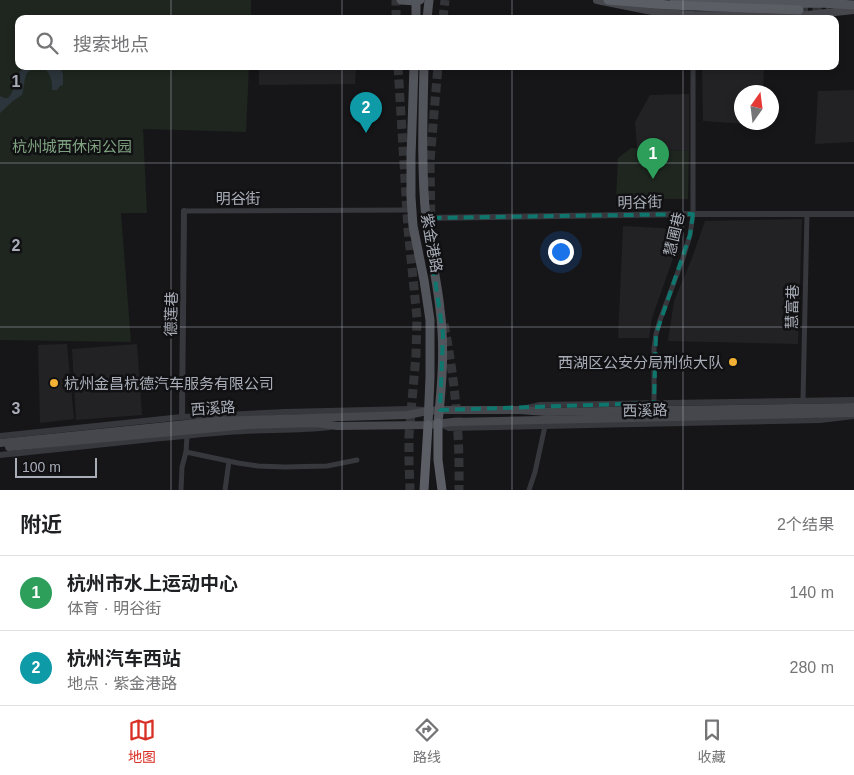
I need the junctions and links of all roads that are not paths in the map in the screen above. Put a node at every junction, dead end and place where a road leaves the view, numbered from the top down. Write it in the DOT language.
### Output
graph roads {
  1 [pos="401,0"];
  2 [pos="418,0"];
  3 [pos="428,0"];
  4 [pos="597,0"];
  5 [pos="608,0"];
  6 [pos="674,0"];
  7 [pos="854,5"];
  8 [pos="799,10"];
  9 [pos="854,10"];
  10 [pos="416,15"];
  11 [pos="427,15"];
  12 [pos="678,15"];
  13 [pos="807,15"];
  14 [pos="414,70"];
  15 [pos="424,70"];
  16 [pos="694,70"];
  17 [pos="412,210"];
  18 [pos="184,211"];
  19 [pos="693,214"];
  20 [pos="807,214"];
  21 [pos="854,214"];
  22 [pos="426,218"];
  23 [pos="854,400"];
  24 [pos="803,401"];
  25 [pos="654,403"];
  26 [pos="854,406"];
  27 [pos="440,410"];
  28 [pos="520,410"];
  29 [pos="428,411"];
  30 [pos="854,415"];
  31 [pos="182,417"];
  32 [pos="438,423"];
  33 [pos="428,425"];
  34 [pos="337,426"];
  35 [pos="545,426"];
  36 [pos="0,436"];
  37 [pos="187,436"];
  38 [pos="0,443"];
  39 [pos="0,448"];
  40 [pos="186,452"];
  41 [pos="0,456"];
  42 [pos="357,460"];
  43 [pos="229,461"];
  44 [pos="181,490"];
  45 [pos="225,490"];
  46 [pos="424,490"];
  47 [pos="442,490"];
  48 [pos="529,490"];
  1 -- 2 [label="main road"];
  2 -- 10 [label="main road"];
  3 -- 11 [label="main road"];
  4 -- 12 [label="main road"];
  5 -- 8 [label="highway"];
  6 -- 7 [label="main road"];
  9 -- 13 [label="main road"];
  14 -- 17 [label="main road, 紫金港路"];
  15 -- 22 [label="main road, 紫金港路"];
  16 -- 19 [label="street, 慧圃巷"];
  17 -- 18 [label="street, 明谷街"];
  17 -- 29 [label="main road, 紫金港路"];
  18 -- 31 [label="street, 德莲巷"];
  19 -- 20 [label="street, 明谷街"];
  19 -- 22 [label="street, 明谷街"];
  19 -- 25 [label="street, 慧圃巷"];
  20 -- 21 [label="street, 明谷街"];
  20 -- 24 [label="street, 慧富巷"];
  22 -- 27 [label="main road, 紫金港路"];
  23 -- 24 [label="street, 西溪路"];
  24 -- 25 [label="street, 西溪路"];
  25 -- 28 [label="street, 西溪路"];
  26 -- 28 [label="main road, 西溪路"];
  27 -- 28 [label="main road, 西溪路"];
  27 -- 29 [label="main road, 西溪路"];
  27 -- 32 [label="main road, 紫金港路"];
  29 -- 31 [label="street, 西溪路"];
  29 -- 33 [label="main road, 紫金港路"];
  29 -- 38 [label="main road, 西溪路"];
  30 -- 32 [label="main road, 西溪路"];
  30 -- 35 [label="street, 西溪路"];
  31 -- 36 [label="street, 西溪路"];
  32 -- 33 [label="main road, 西溪路"];
  32 -- 35 [label="street, 西溪路"];
  32 -- 47 [label="highway"];
  33 -- 34 [label="main road, 西溪路"];
  33 -- 46 [label="highway"];
  34 -- 37 [label="street, 西溪路"];
  34 -- 39 [label="main road, 西溪路"];
  35 -- 48 [label="street"];
  37 -- 40 [label="street"];
  37 -- 41 [label="street, 西溪路"];
  40 -- 43 [label="street"];
  40 -- 44 [label="street"];
  42 -- 43 [label="street"];
  43 -- 45 [label="street"];
}
